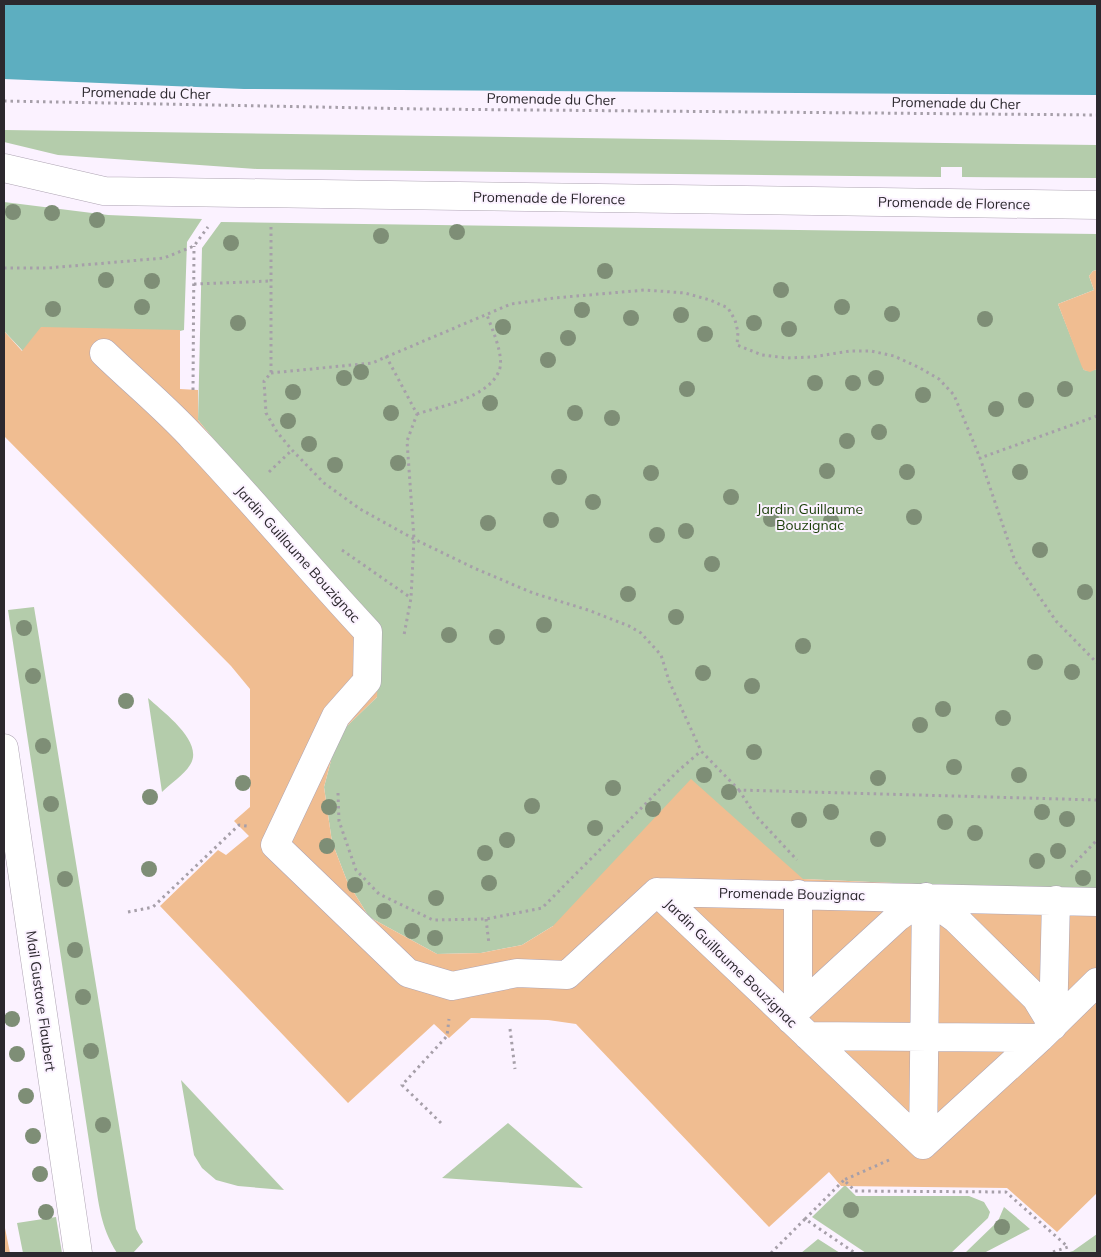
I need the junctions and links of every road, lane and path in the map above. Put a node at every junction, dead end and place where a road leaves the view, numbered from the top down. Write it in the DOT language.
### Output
graph roads {
  1 [pos="4,101"];
  2 [pos="1097,115"];
  3 [pos="4,168"];
  4 [pos="271,194"];
  5 [pos="1097,205"];
  6 [pos="4,268"];
  7 [pos="271,281"];
  8 [pos="194,284"];
  9 [pos="487,314"];
  10 [pos="104,354"];
  11 [pos="386,356"];
  12 [pos="271,373"];
  13 [pos="417,414"];
  14 [pos="1097,416"];
  15 [pos="193,438"];
  16 [pos="292,450"];
  17 [pos="285,457"];
  18 [pos="980,458"];
  19 [pos="414,539"];
  20 [pos="411,598"];
  21 [pos="404,635"];
  22 [pos="402,644"];
  23 [pos="1097,663"];
  24 [pos="4,748"];
  25 [pos="701,750"];
  26 [pos="337,791"];
  27 [pos="1097,800"];
  28 [pos="239,825"];
  29 [pos="657,892"];
  30 [pos="798,894"];
  31 [pos="926,897"];
  32 [pos="1056,900"];
  33 [pos="1097,902"];
  34 [pos="128,912"];
  35 [pos="486,919"];
  36 [pos="490,947"];
  37 [pos="1097,982"];
  38 [pos="799,1022"];
  39 [pos="510,1029"];
  40 [pos="1046,1032"];
  41 [pos="447,1036"];
  42 [pos="924,1037"];
  43 [pos="515,1069"];
  44 [pos="441,1123"];
  45 [pos="922,1145"];
  46 [pos="844,1180"];
  47 [pos="805,1219"];
  48 [pos="78,1253"];
  49 [pos="771,1253"];
  50 [pos="855,1253"];
  51 [pos="1050,1253"];
  1 -- 2 [label="path, Promenade du Cher"];
  3 -- 4 [label="street, Promenade de Florence"];
  4 -- 5 [label="street, Promenade de Florence"];
  4 -- 7 [label="path"];
  6 -- 8 [label="path"];
  7 -- 8 [label="path"];
  7 -- 12 [label="path"];
  8 -- 15 [label="path"];
  9 -- 11 [label="path"];
  9 -- 13 [label="path"];
  9 -- 18 [label="path"];
  10 -- 15 [label="street, Jardin Guillaume Bouzignac"];
  11 -- 12 [label="path"];
  11 -- 13 [label="path"];
  12 -- 16 [label="path"];
  13 -- 19 [label="path"];
  14 -- 18 [label="path"];
  15 -- 29 [label="street, Jardin Guillaume Bouzignac"];
  16 -- 17 [label="path"];
  16 -- 19 [label="path"];
  18 -- 23 [label="path"];
  19 -- 20 [label="path"];
  19 -- 25 [label="path"];
  21 -- 22 [label="path"];
  24 -- 48 [label="street, Mail Gustave Flaubert"];
  25 -- 27 [label="path"];
  25 -- 35 [label="path"];
  26 -- 35 [label="path"];
  28 -- 34 [label="path"];
  29 -- 30 [label="street, Promenade Bouzignac"];
  29 -- 38 [label="street, Jardin Guillaume Bouzignac"];
  30 -- 31 [label="street, Promenade Bouzignac"];
  30 -- 38 [label="street"];
  31 -- 32 [label="street, Promenade Bouzignac"];
  31 -- 38 [label="street"];
  31 -- 40 [label="street"];
  31 -- 42 [label="street"];
  32 -- 33 [label="street, Promenade Bouzignac"];
  32 -- 40 [label="street"];
  35 -- 36 [label="path"];
  37 -- 40 [label="street"];
  38 -- 42 [label="street"];
  38 -- 45 [label="street, Jardin Guillaume Bouzignac"];
  39 -- 43 [label="path"];
  40 -- 42 [label="street"];
  40 -- 45 [label="street"];
  41 -- 44 [label="path"];
  42 -- 45 [label="street"];
  45 -- 46 [label="path"];
  46 -- 47 [label="path"];
  46 -- 51 [label="path"];
  47 -- 49 [label="path"];
  47 -- 50 [label="path"];
}
